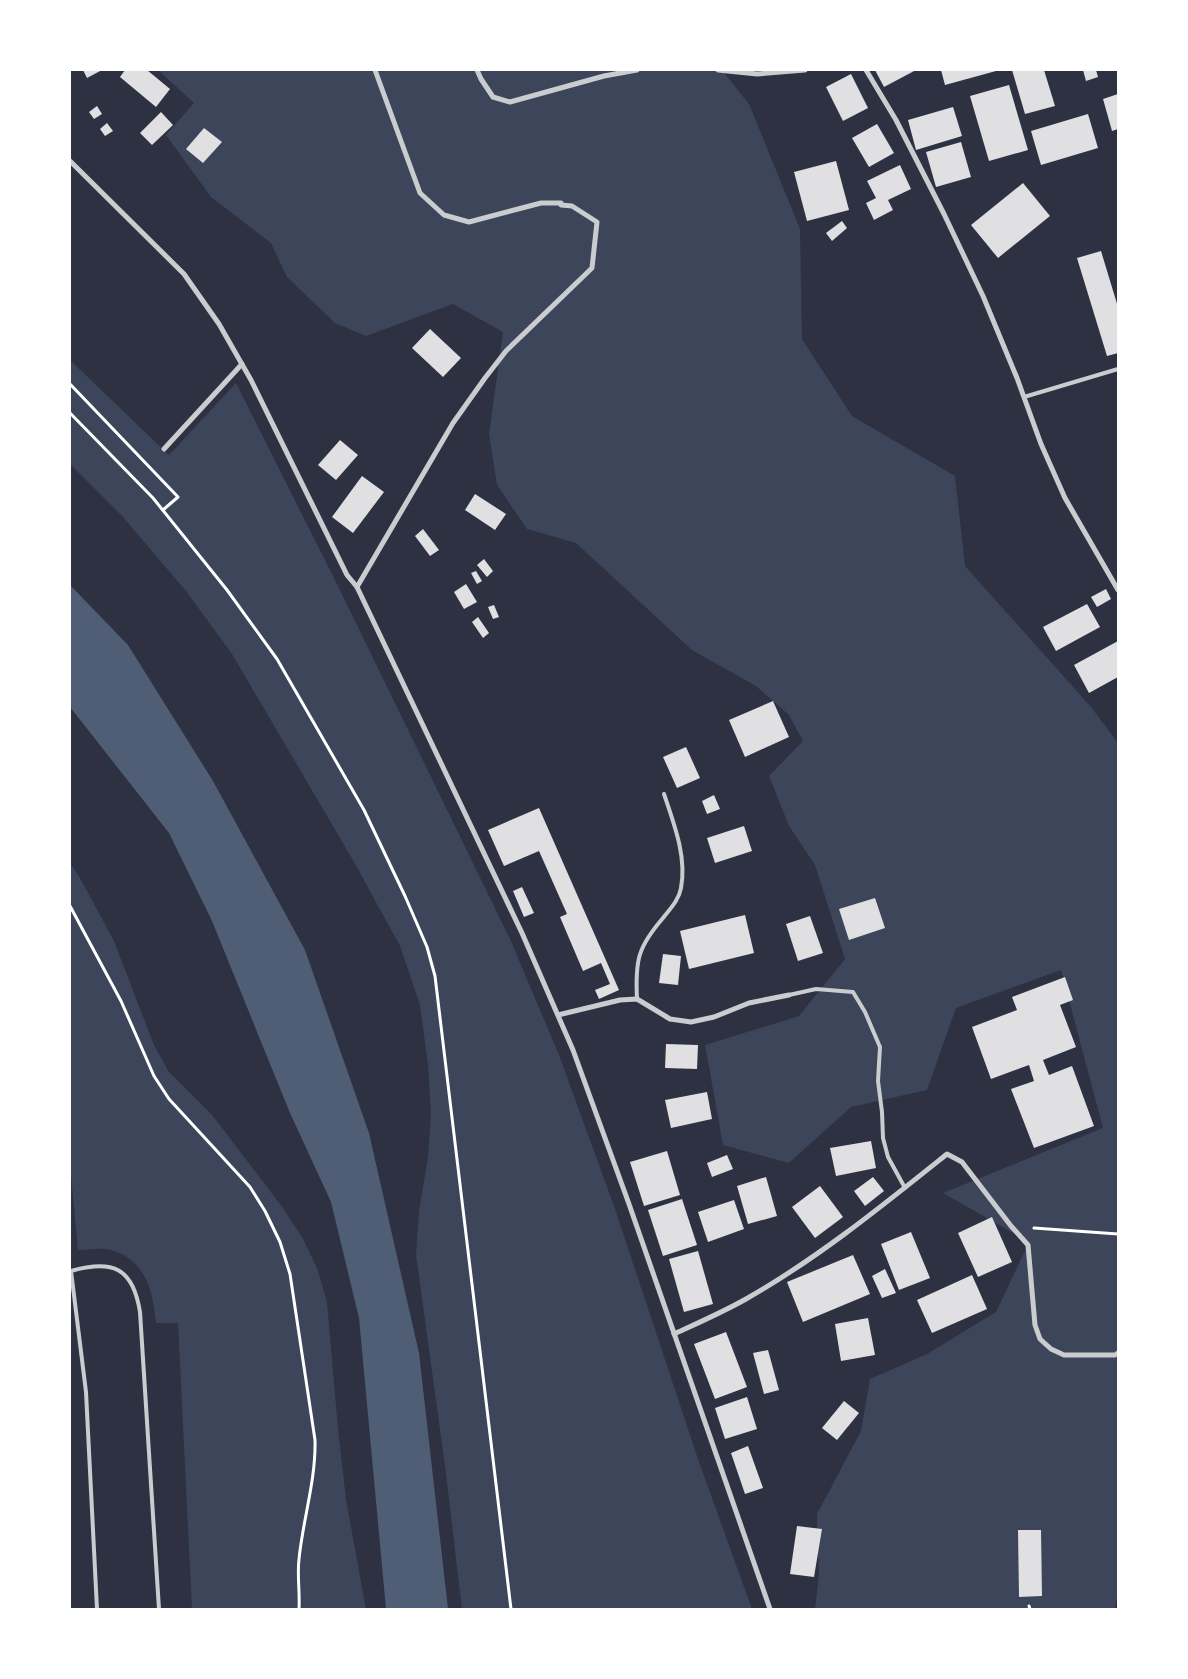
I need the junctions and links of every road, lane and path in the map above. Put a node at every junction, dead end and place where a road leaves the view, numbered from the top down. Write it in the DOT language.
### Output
graph roads {
  1 [pos="375,70"];
  2 [pos="477,70"];
  3 [pos="637,70"];
  4 [pos="718,70"];
  5 [pos="805,70"];
  6 [pos="866,70"];
  7 [pos="70,161"];
  8 [pos="242,364"];
  9 [pos="1118,369"];
  10 [pos="70,384"];
  11 [pos="1024,397"];
  12 [pos="70,413"];
  13 [pos="164,449"];
  14 [pos="163,511"];
  15 [pos="357,587"];
  16 [pos="1118,590"];
  17 [pos="664,794"];
  18 [pos="70,906"];
  19 [pos="789,995"];
  20 [pos="636,999"];
  21 [pos="558,1015"];
  22 [pos="905,1188"];
  23 [pos="1011,1226"];
  24 [pos="1118,1234"];
  25 [pos="70,1264"];
  26 [pos="71,1271"];
  27 [pos="674,1334"];
  28 [pos="1118,1353"];
  29 [pos="97,1609"];
  30 [pos="159,1609"];
  31 [pos="299,1609"];
  32 [pos="511,1609"];
  33 [pos="770,1609"];
  1 -- 15 [label="street"];
  2 -- 3 [label="street"];
  4 -- 5 [label="street"];
  6 -- 11 [label="street"];
  7 -- 8 [label="street"];
  8 -- 13 [label="street"];
  8 -- 15 [label="street"];
  9 -- 11 [label="lane"];
  10 -- 14 [label="path"];
  11 -- 16 [label="street"];
  12 -- 14 [label="path"];
  14 -- 32 [label="path"];
  15 -- 21 [label="street"];
  17 -- 20 [label="lane"];
  18 -- 31 [label="path"];
  19 -- 20 [label="street"];
  19 -- 22 [label="lane"];
  20 -- 21 [label="street"];
  21 -- 27 [label="street"];
  22 -- 23 [label="street"];
  22 -- 27 [label="street"];
  23 -- 24 [label="path"];
  23 -- 28 [label="street"];
  25 -- 26 [label="lane"];
  26 -- 29 [label="lane"];
  26 -- 30 [label="lane"];
  27 -- 33 [label="street"];
}
